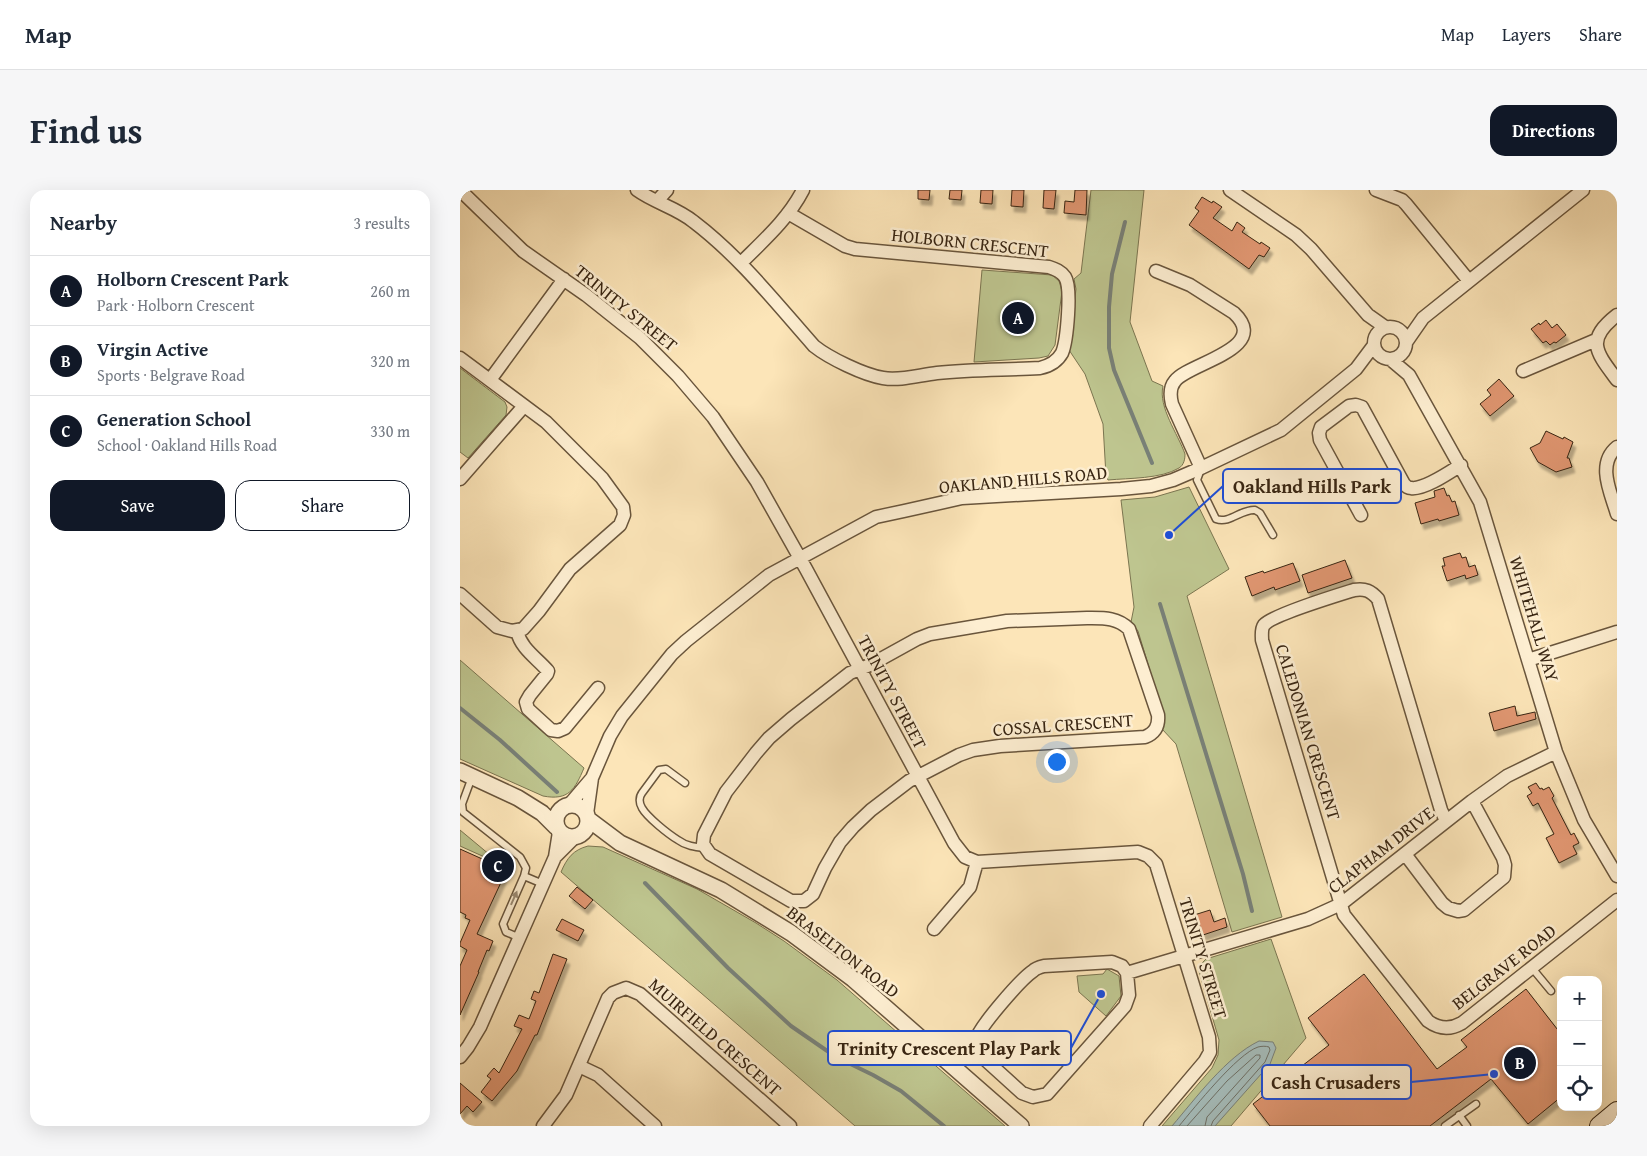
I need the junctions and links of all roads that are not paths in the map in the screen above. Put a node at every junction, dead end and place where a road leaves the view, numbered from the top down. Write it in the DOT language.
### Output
graph roads {
  1 [pos="460,190"];
  2 [pos="637,190"];
  3 [pos="667,190"];
  4 [pos="803,190"];
  5 [pos="1230,190"];
  6 [pos="1376,190"];
  7 [pos="1583,190"];
  8 [pos="657,201"];
  9 [pos="788,213"];
  10 [pos="741,263"];
  11 [pos="1156,271"];
  12 [pos="564,279"];
  13 [pos="1469,281"];
  14 [pos="1617,315"];
  15 [pos="1423,318"];
  16 [pos="1382,334"];
  17 [pos="1596,340"];
  18 [pos="1406,346"];
  19 [pos="460,358"];
  20 [pos="1387,359"];
  21 [pos="1356,369"];
  22 [pos="1523,371"];
  23 [pos="1409,375"];
  24 [pos="490,380"];
  25 [pos="1617,380"];
  26 [pos="524,406"];
  27 [pos="1617,446"];
  28 [pos="1461,466"];
  29 [pos="1201,468"];
  30 [pos="460,479"];
  31 [pos="1617,514"];
  32 [pos="1361,515"];
  33 [pos="1273,535"];
  34 [pos="799,557"];
  35 [pos="460,594"];
  36 [pos="517,631"];
  37 [pos="1617,632"];
  38 [pos="1528,660"];
  39 [pos="859,670"];
  40 [pos="598,688"];
  41 [pos="1556,752"];
  42 [pos="466,774"];
  43 [pos="918,777"];
  44 [pos="592,778"];
  45 [pos="685,782"];
  46 [pos="518,798"];
  47 [pos="1472,801"];
  48 [pos="566,806"];
  49 [pos="587,817"];
  50 [pos="1446,821"];
  51 [pos="557,829"];
  52 [pos="576,837"];
  53 [pos="620,843"];
  54 [pos="705,848"];
  55 [pos="1405,854"];
  56 [pos="555,857"];
  57 [pos="977,862"];
  58 [pos="524,876"];
  59 [pos="1617,876"];
  60 [pos="543,884"];
  61 [pos="1617,900"];
  62 [pos="1341,904"];
  63 [pos="934,929"];
  64 [pos="520,938"];
  65 [pos="1184,956"];
  66 [pos="1532,968"];
  67 [pos="1127,973"];
  68 [pos="1551,991"];
  69 [pos="460,1057"];
  70 [pos="579,1066"];
  71 [pos="1476,1104"];
  72 [pos="1617,1111"];
  73 [pos="1458,1115"];
  74 [pos="543,1126"];
  75 [pos="655,1126"];
  76 [pos="790,1126"];
  77 [pos="1021,1126"];
  78 [pos="1150,1126"];
  79 [pos="1445,1126"];
  80 [pos="1467,1126"];
  81 [pos="1599,1126"];
  1 -- 12 [label="street, TRINITY STREET"];
  2 -- 8 [label="street"];
  3 -- 8 [label="street"];
  4 -- 9 [label="street"];
  5 -- 16 [label="street"];
  6 -- 13 [label="street"];
  7 -- 13 [label="street"];
  8 -- 10 [label="street"];
  9 -- 10 [label="street"];
  9 -- 10 [label="street, HOLBORN CRESCENT"];
  11 -- 29 [label="street"];
  12 -- 24 [label="street"];
  12 -- 34 [label="street, TRINITY STREET"];
  13 -- 15 [label="street"];
  14 -- 17 [label="street"];
  15 -- 16 [label="street"];
  15 -- 18 [label="street"];
  16 -- 18 [label="street"];
  16 -- 20 [label="street"];
  16 -- 21 [label="street, OAKLAND HILLS ROAD"];
  17 -- 22 [label="street"];
  17 -- 25 [label="street"];
  18 -- 20 [label="street"];
  18 -- 23 [label="street, WHITEHALL WAY"];
  19 -- 24 [label="street"];
  20 -- 21 [label="street, OAKLAND HILLS ROAD"];
  20 -- 23 [label="street, WHITEHALL WAY"];
  21 -- 29 [label="street, OAKLAND HILLS ROAD"];
  23 -- 28 [label="street, WHITEHALL WAY"];
  24 -- 26 [label="street"];
  26 -- 30 [label="street"];
  26 -- 36 [label="street"];
  27 -- 31 [label="street"];
  28 -- 32 [label="street"];
  28 -- 38 [label="street, WHITEHALL WAY"];
  29 -- 33 [label="lane"];
  29 -- 34 [label="street, OAKLAND HILLS ROAD"];
  34 -- 39 [label="street, TRINITY STREET"];
  34 -- 44 [label="street, OAKLAND HILLS ROAD"];
  35 -- 36 [label="street"];
  36 -- 40 [label="street"];
  37 -- 38 [label="street"];
  38 -- 41 [label="street, WHITEHALL WAY"];
  39 -- 43 [label="street, TRINITY STREET"];
  39 -- 43 [label="street, COSSAL CRESCENT"];
  39 -- 54 [label="street"];
  41 -- 47 [label="street, CLAPHAM DRIVE"];
  41 -- 59 [label="street, WHITEHALL WAY"];
  42 -- 46 [label="street"];
  42 -- 58 [label="lane"];
  43 -- 54 [label="street"];
  43 -- 57 [label="street, TRINITY STREET"];
  44 -- 48 [label="street, OAKLAND HILLS ROAD"];
  44 -- 49 [label="street, OAKLAND HILLS ROAD"];
  45 -- 54 [label="lane"];
  46 -- 48 [label="street"];
  46 -- 51 [label="street"];
  47 -- 50 [label="street, CLAPHAM DRIVE"];
  47 -- 55 [label="street"];
  48 -- 49 [label="street"];
  48 -- 51 [label="street"];
  49 -- 52 [label="street"];
  49 -- 53 [label="street, BRASELTON ROAD"];
  50 -- 55 [label="street, CLAPHAM DRIVE"];
  50 -- 62 [label="street, CALEDONIAN CRESCENT"];
  51 -- 52 [label="street"];
  51 -- 56 [label="street"];
  52 -- 53 [label="street, BRASELTON ROAD"];
  52 -- 56 [label="street"];
  53 -- 77 [label="street, BRASELTON ROAD"];
  55 -- 62 [label="street, CLAPHAM DRIVE"];
  56 -- 60 [label="street"];
  57 -- 63 [label="street"];
  57 -- 65 [label="street, TRINITY STREET"];
  58 -- 60 [label="lane"];
  64 -- 58 [label="lane, one-way"];
  60 -- 64 [label="street"];
  61 -- 66 [label="street, BELGRAVE ROAD"];
  62 -- 65 [label="street, CLAPHAM DRIVE"];
  62 -- 66 [label="street, BELGRAVE ROAD"];
  64 -- 69 [label="street"];
  65 -- 67 [label="street, CLAPHAM DRIVE"];
  65 -- 78 [label="street, TRINITY STREET"];
  66 -- 68 [label="lane"];
  67 -- 67 [label="street"];
  70 -- 74 [label="street, MUIRFIELD CRESCENT"];
  70 -- 75 [label="street"];
  70 -- 76 [label="street, MUIRFIELD CRESCENT"];
  71 -- 73 [label="lane"];
  72 -- 81 [label="main road"];
  73 -- 79 [label="lane"];
  73 -- 80 [label="lane"];
}
